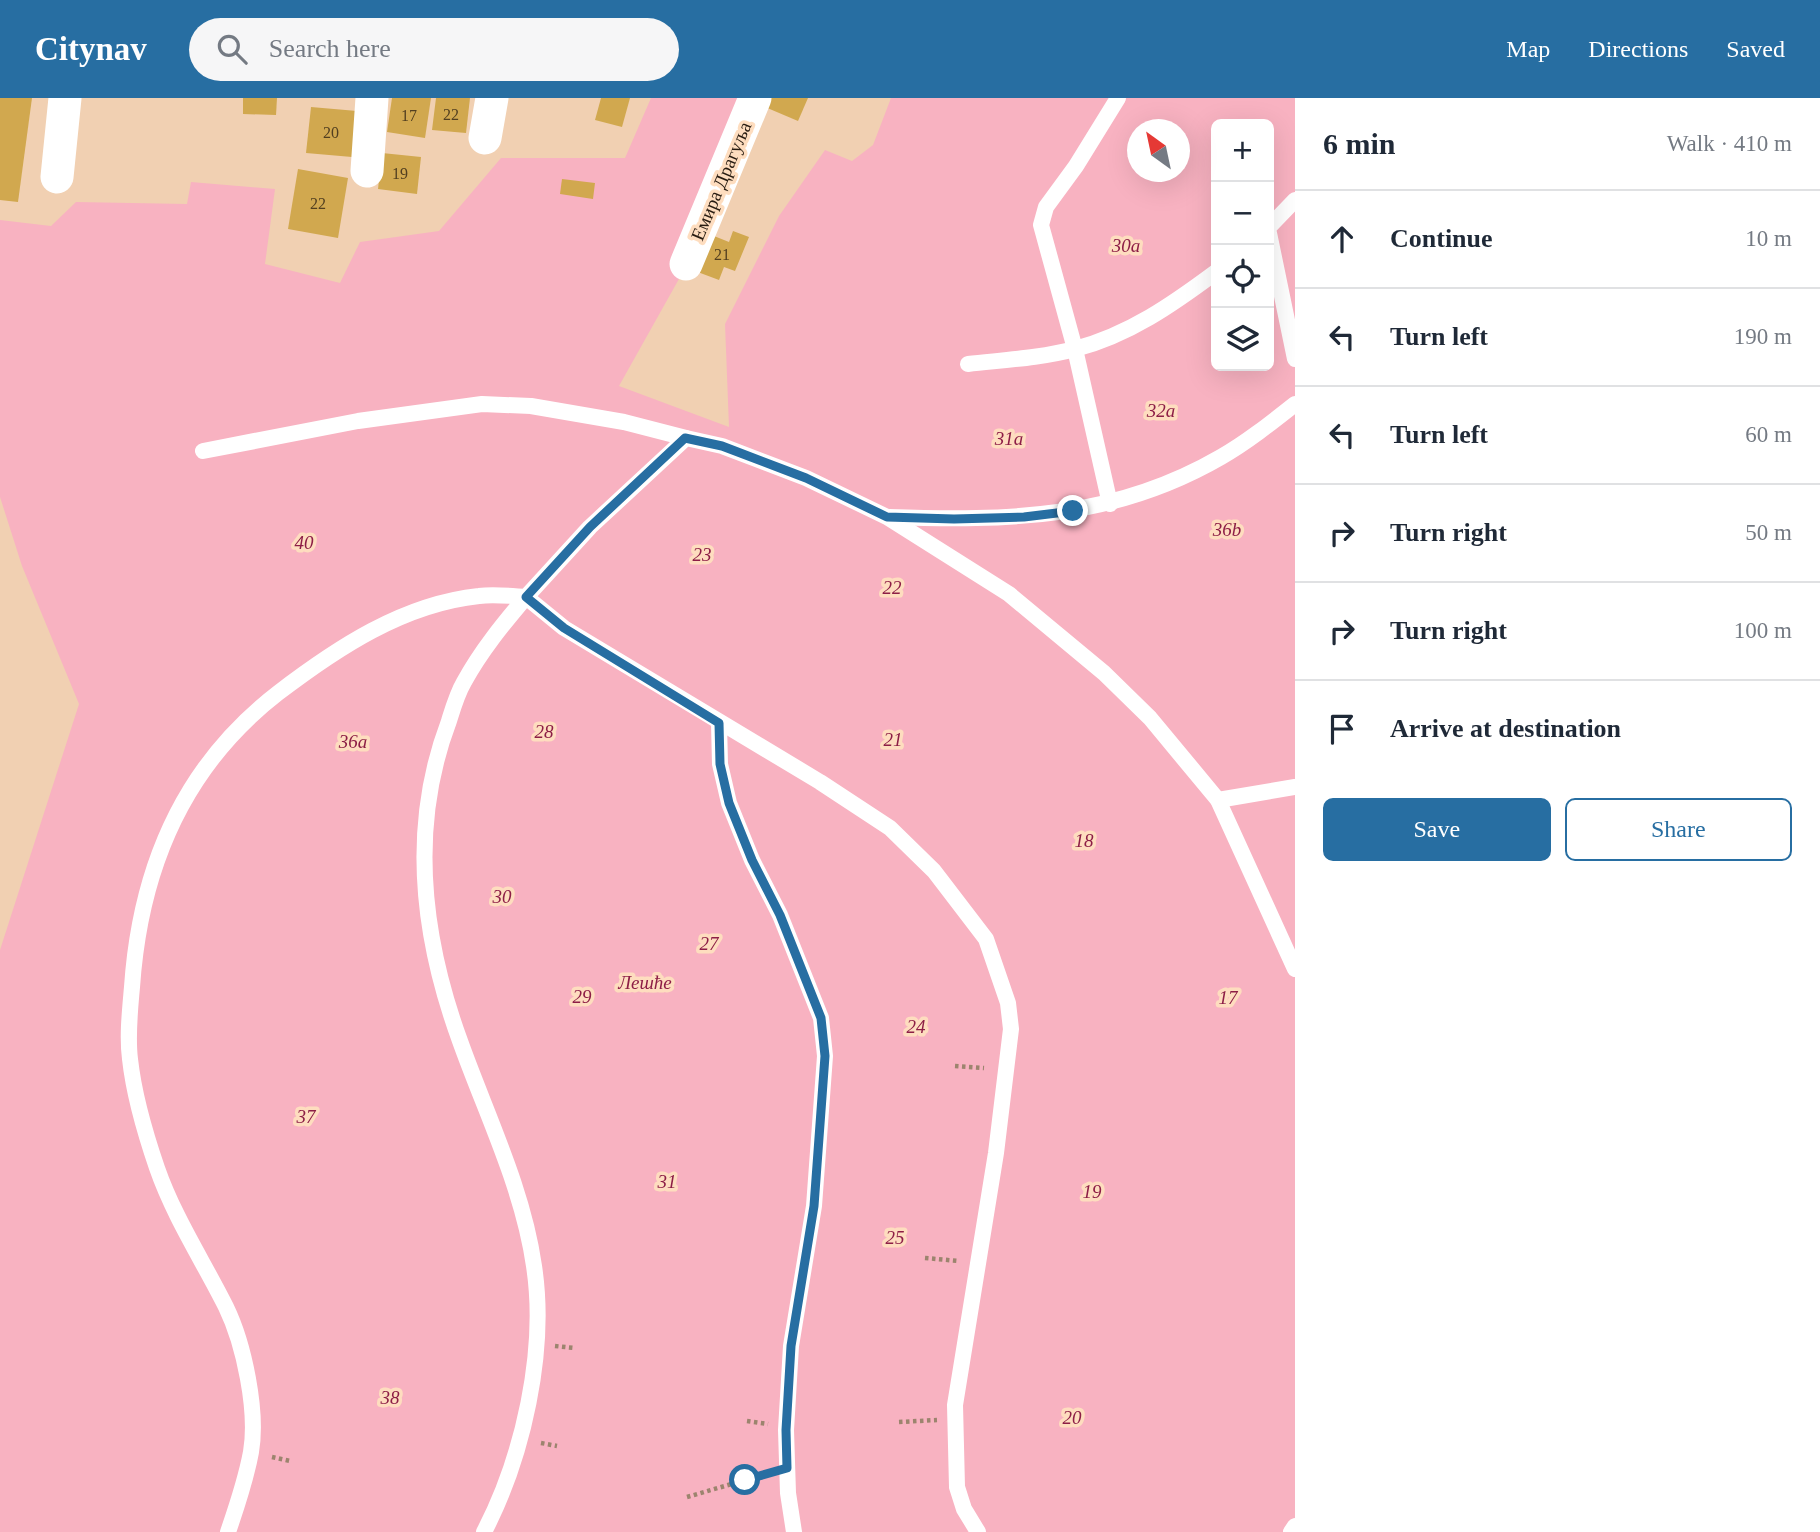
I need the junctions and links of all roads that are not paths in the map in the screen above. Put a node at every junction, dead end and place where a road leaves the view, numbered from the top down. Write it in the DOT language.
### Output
graph roads {
  1 [pos="65,98"];
  2 [pos="372,98"];
  3 [pos="492,98"];
  4 [pos="755,98"];
  5 [pos="1118,98"];
  6 [pos="485,138"];
  7 [pos="367,170"];
  8 [pos="57,177"];
  9 [pos="1295,200"];
  10 [pos="1274,222"];
  11 [pos="1271,245"];
  12 [pos="686,264"];
  13 [pos="1211,276"];
  14 [pos="1075,349"];
  15 [pos="1295,359"];
  16 [pos="968,364"];
  17 [pos="1295,404"];
  18 [pos="685,438"];
  19 [pos="203,451"];
  20 [pos="1110,504"];
  21 [pos="887,517"];
  22 [pos="526,597"];
  23 [pos="719,723"];
  24 [pos="1295,787"];
  25 [pos="1218,800"];
  26 [pos="1295,969"];
  27 [pos="1295,1526"];
  28 [pos="228,1532"];
  29 [pos="484,1532"];
  30 [pos="794,1532"];
  31 [pos="978,1532"];
  32 [pos="1291,1532"];
  1 -- 8 [label="street"];
  2 -- 7 [label="street"];
  3 -- 6 [label="street"];
  4 -- 12 [label="street, Емира Драгуља"];
  5 -- 14 [label="lane"];
  9 -- 10 [label="lane"];
  11 -- 15 [label="lane"];
  13 -- 14 [label="lane"];
  14 -- 16 [label="lane"];
  14 -- 20 [label="lane"];
  17 -- 20 [label="lane"];
  18 -- 19 [label="lane"];
  18 -- 21 [label="lane"];
  18 -- 22 [label="lane"];
  20 -- 21 [label="lane"];
  21 -- 25 [label="lane"];
  22 -- 23 [label="lane"];
  22 -- 28 [label="lane"];
  22 -- 29 [label="lane"];
  23 -- 30 [label="lane"];
  23 -- 31 [label="lane"];
  24 -- 25 [label="lane"];
  25 -- 26 [label="lane"];
  27 -- 32 [label="lane"];
}
